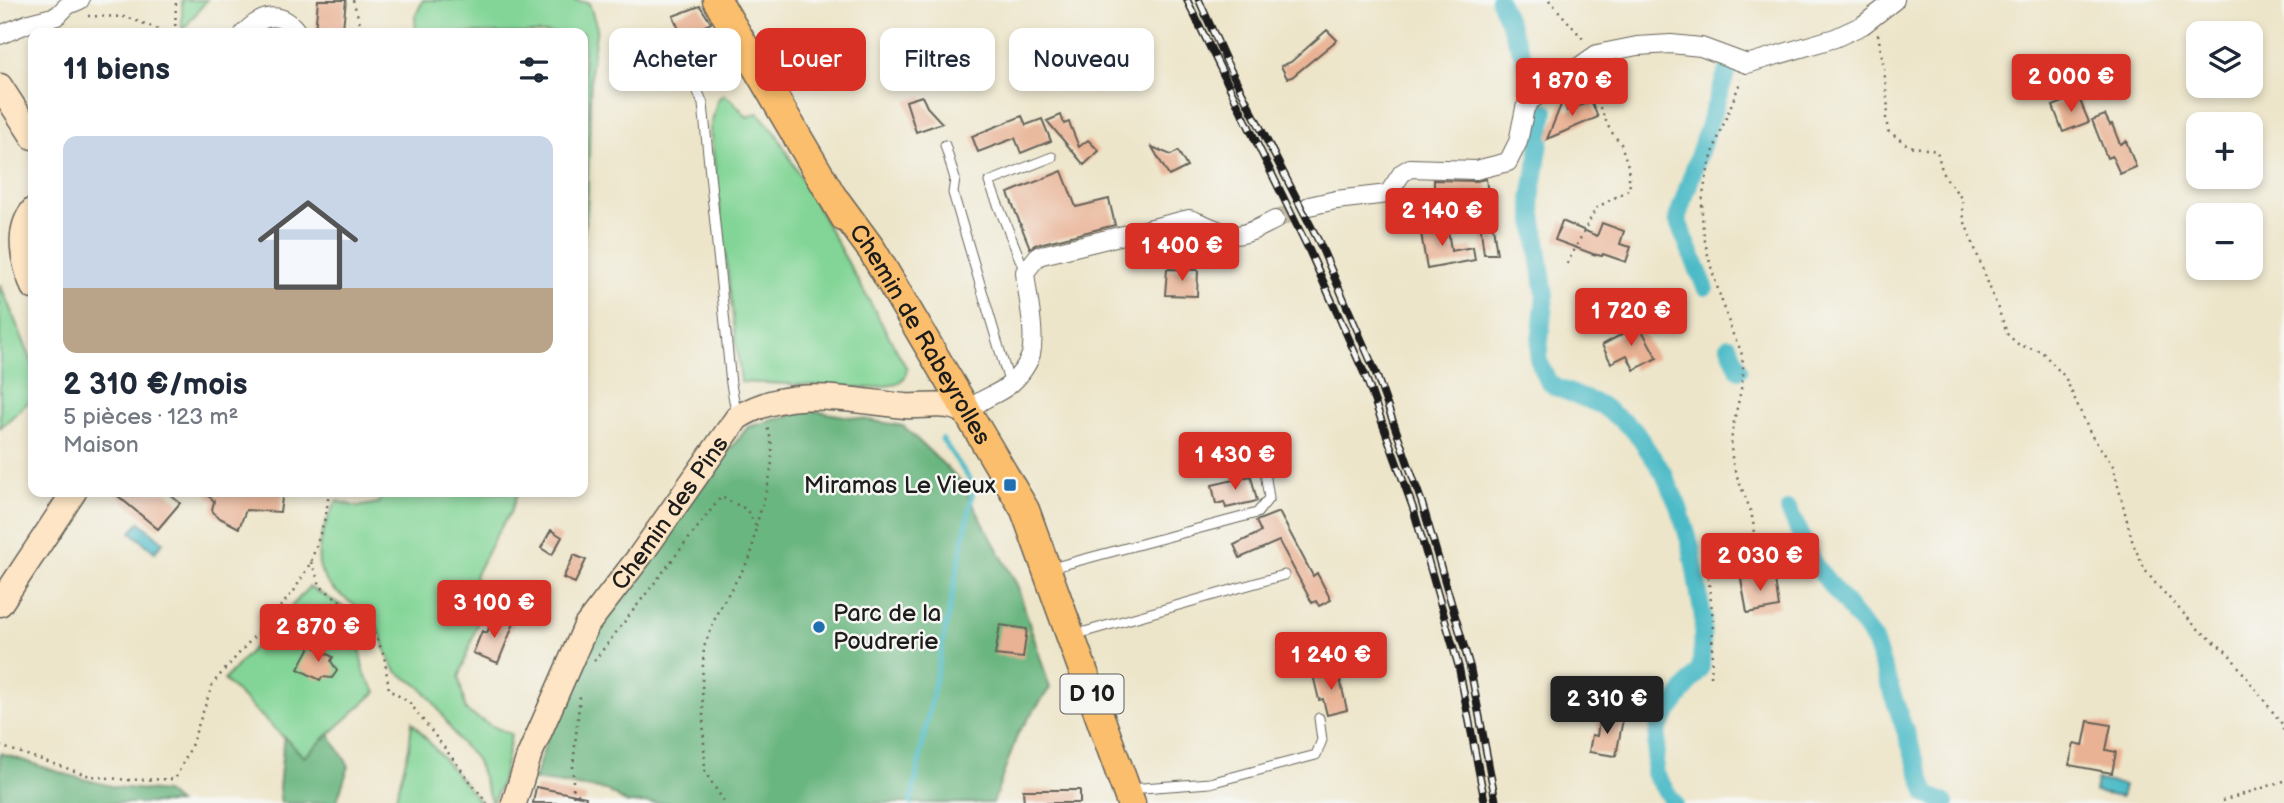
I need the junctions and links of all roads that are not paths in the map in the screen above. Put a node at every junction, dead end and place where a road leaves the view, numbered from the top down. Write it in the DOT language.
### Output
graph roads {
  1 [pos="80,0"];
  2 [pos="717,0"];
  3 [pos="1888,5"];
  4 [pos="46,23"];
  5 [pos="250,28"];
  6 [pos="293,28"];
  7 [pos="0,35"];
  8 [pos="0,86"];
  9 [pos="698,91"];
  10 [pos="28,129"];
  11 [pos="945,145"];
  12 [pos="1052,157"];
  13 [pos="836,201"];
  14 [pos="1309,206"];
  15 [pos="1275,220"];
  16 [pos="28,222"];
  17 [pos="1025,272"];
  18 [pos="28,275"];
  19 [pos="1010,385"];
  20 [pos="955,410"];
  21 [pos="747,412"];
  22 [pos="1264,466"];
  23 [pos="71,497"];
  24 [pos="1048,575"];
  25 [pos="1284,575"];
  26 [pos="0,604"];
  27 [pos="1072,636"];
  28 [pos="1319,719"];
  29 [pos="1129,796"];
  30 [pos="514,803"];
  1 -- 4 [label="street"];
  2 -- 13 [label="main road, Chemin de Rabeyrolles / D 10"];
  3 -- 14 [label="street"];
  4 -- 7 [label="street"];
  5 -- 6 [label="street"];
  8 -- 10 [label="street"];
  9 -- 21 [label="lane"];
  11 -- 19 [label="lane"];
  12 -- 17 [label="lane"];
  13 -- 20 [label="main road, Chemin de Rabeyrolles / D 10"];
  13 -- 20 [label="main road, Chemin de Rabeyrolles / D 10"];
  15 -- 17 [label="street"];
  16 -- 18 [label="street"];
  17 -- 19 [label="street"];
  19 -- 20 [label="street"];
  20 -- 21 [label="street"];
  20 -- 24 [label="main road, Chemin de Rabeyrolles / D 10"];
  20 -- 24 [label="main road, Chemin de Rabeyrolles / D 10"];
  21 -- 30 [label="street, Chemin des Pins"];
  22 -- 24 [label="lane"];
  23 -- 26 [label="street"];
  24 -- 27 [label="main road, Chemin de Rabeyrolles / D 10"];
  25 -- 27 [label="lane"];
  27 -- 29 [label="main road, Chemin de Rabeyrolles / D 10"];
  28 -- 29 [label="lane"];
}
